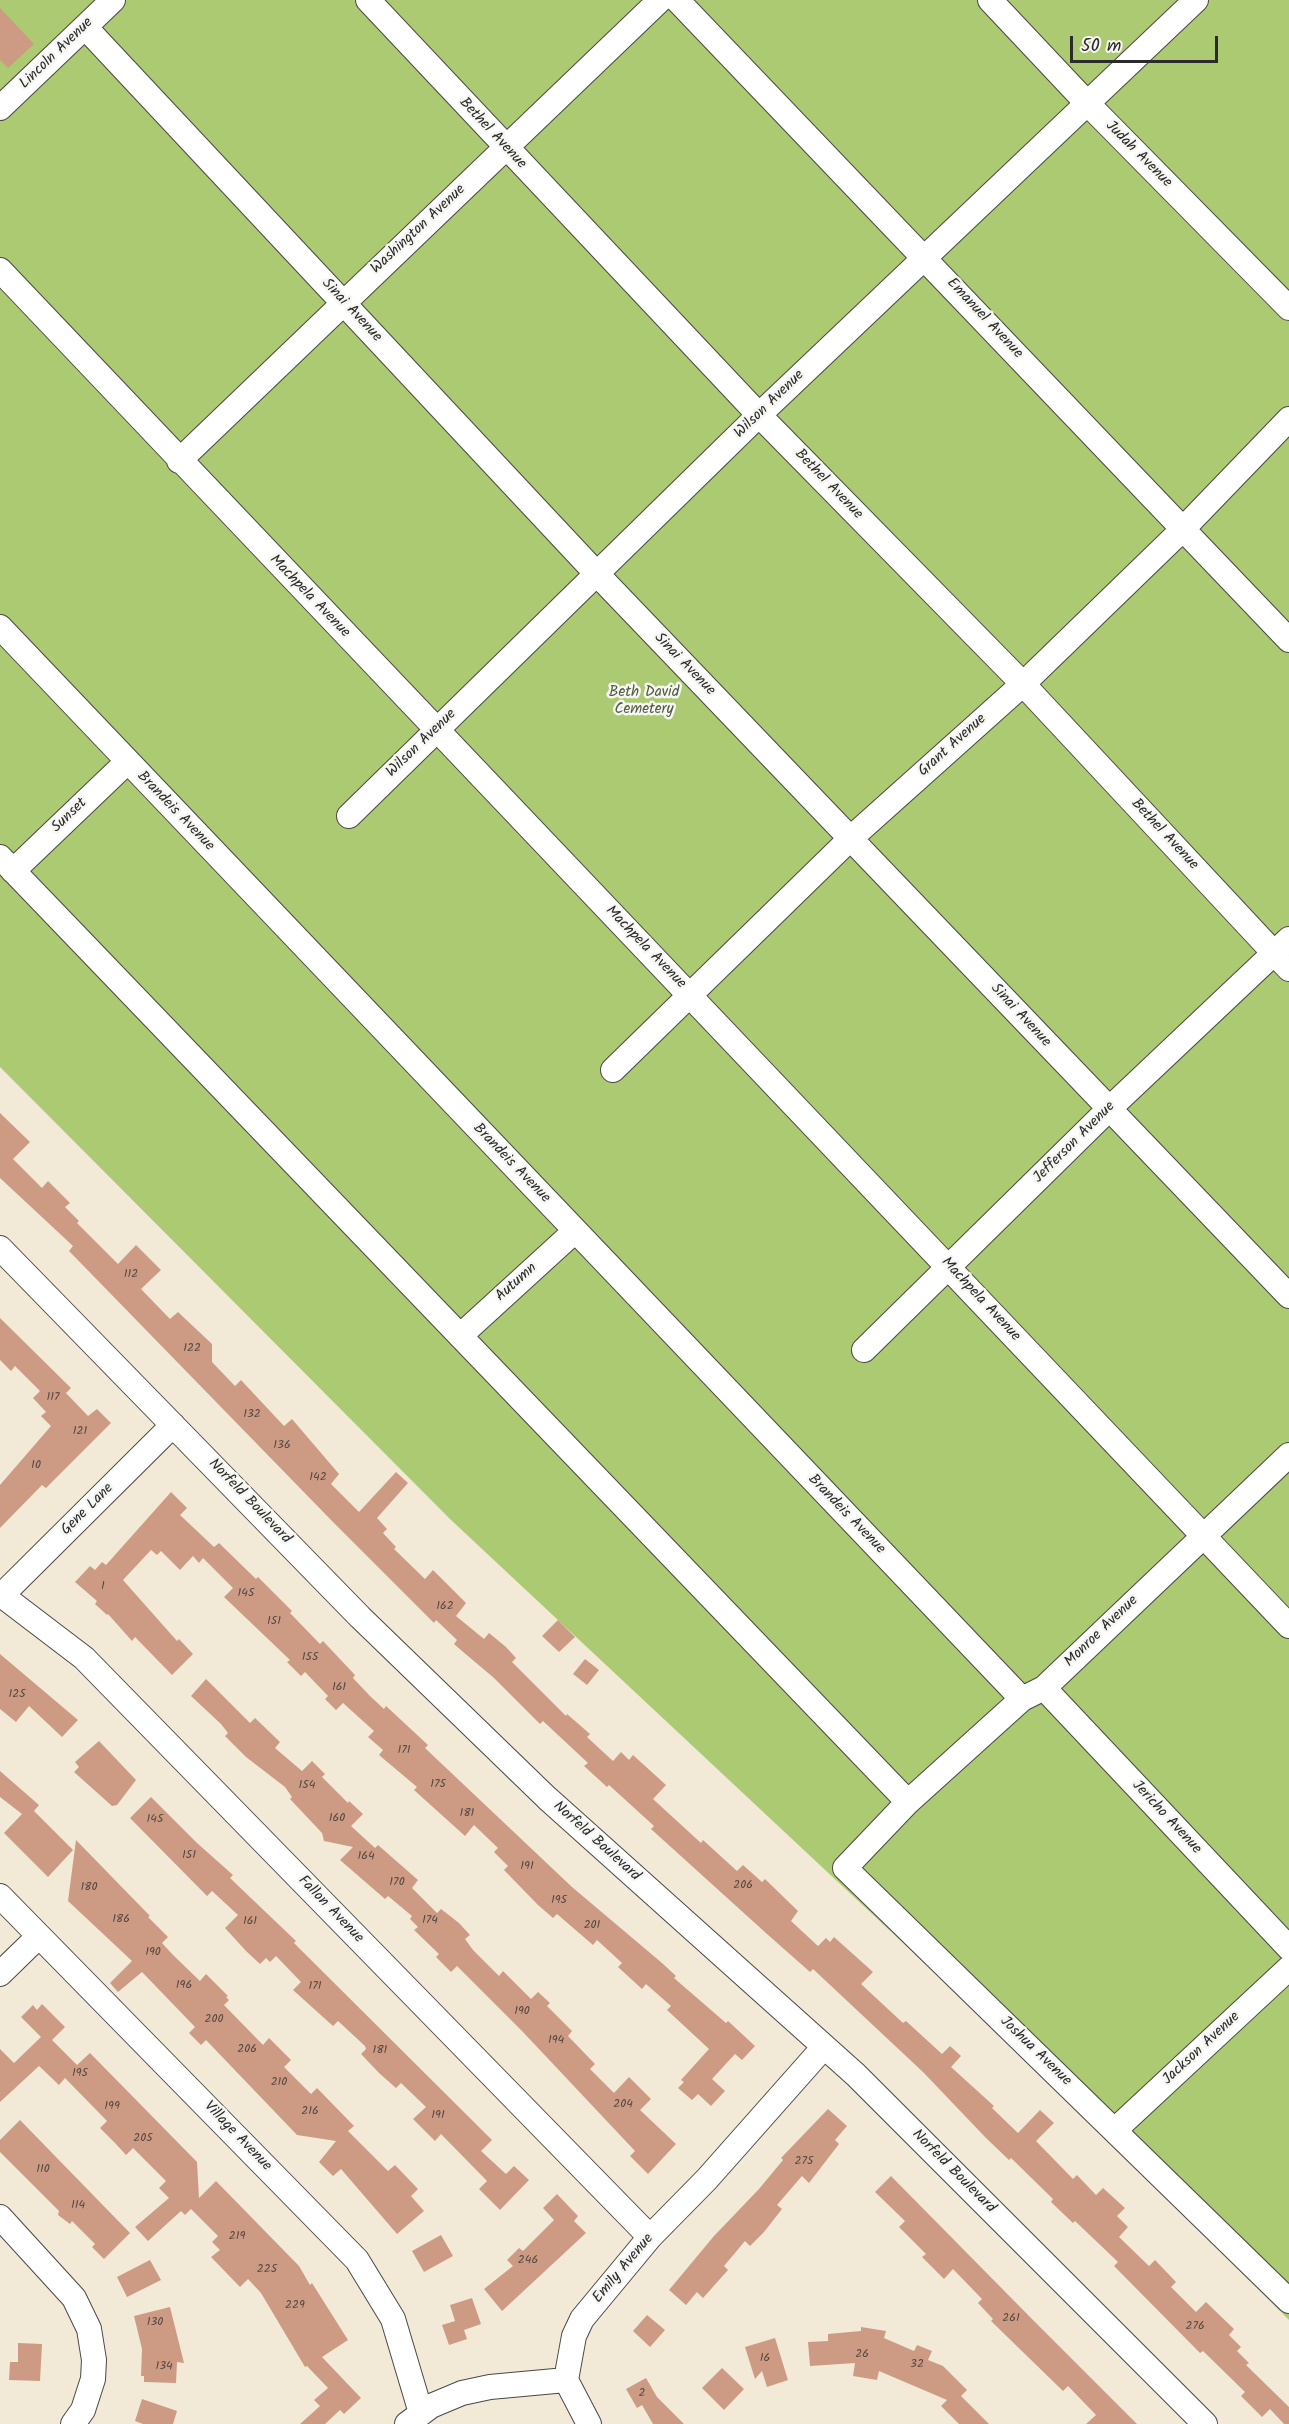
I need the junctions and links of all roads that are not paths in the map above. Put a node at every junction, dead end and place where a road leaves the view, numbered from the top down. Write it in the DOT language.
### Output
graph roads {
  1 [pos="113,0"];
  2 [pos="368,0"];
  3 [pos="660,0"];
  4 [pos="677,0"];
  5 [pos="990,0"];
  6 [pos="1196,0"];
  7 [pos="85,27"];
  8 [pos="1086,102"];
  9 [pos="0,108"];
  10 [pos="506,149"];
  11 [pos="925,257"];
  12 [pos="0,270"];
  13 [pos="343,302"];
  14 [pos="1289,308"];
  15 [pos="759,415"];
  16 [pos="1289,419"];
  17 [pos="179,460"];
  18 [pos="1182,530"];
  19 [pos="596,573"];
  20 [pos="0,627"];
  21 [pos="1289,640"];
  22 [pos="1023,684"];
  23 [pos="436,730"];
  24 [pos="126,762"];
  25 [pos="348,816"];
  26 [pos="851,838"];
  27 [pos="7,864"];
  28 [pos="1284,953"];
  29 [pos="691,996"];
  30 [pos="613,1070"];
  31 [pos="1108,1109"];
  32 [pos="575,1231"];
  33 [pos="0,1248"];
  34 [pos="949,1268"];
  35 [pos="1289,1296"];
  36 [pos="460,1336"];
  37 [pos="864,1350"];
  38 [pos="173,1425"];
  39 [pos="1289,1455"];
  40 [pos="1203,1535"];
  41 [pos="1,1594"];
  42 [pos="1289,1626"];
  43 [pos="1044,1688"];
  44 [pos="1022,1699"];
  45 [pos="908,1802"];
  46 [pos="0,1896"];
  47 [pos="39,1936"];
  48 [pos="1289,1948"];
  49 [pos="1289,1968"];
  50 [pos="0,1974"];
  51 [pos="824,2048"];
  52 [pos="1116,2129"];
  53 [pos="0,2217"];
  54 [pos="650,2237"];
  55 [pos="1289,2301"];
  56 [pos="566,2380"];
  57 [pos="414,2418"];
  58 [pos="73,2424"];
  59 [pos="589,2424"];
  60 [pos="1205,2424"];
  1 -- 7 [label="street, Lincoln Avenue"];
  2 -- 10 [label="street, Bethel Avenue"];
  3 -- 10 [label="street, Washington Avenue"];
  4 -- 11 [label="street, Emanuel Avenue"];
  5 -- 8 [label="street, Judah Avenue"];
  6 -- 8 [label="street, Wilson Avenue"];
  7 -- 9 [label="street, Lincoln Avenue"];
  7 -- 13 [label="street, Sinai Avenue"];
  8 -- 11 [label="street, Wilson Avenue"];
  8 -- 14 [label="street, Judah Avenue"];
  10 -- 13 [label="street, Washington Avenue"];
  10 -- 15 [label="street, Bethel Avenue"];
  11 -- 15 [label="street, Wilson Avenue"];
  11 -- 18 [label="street, Emanuel Avenue"];
  12 -- 17 [label="street, Machpela Avenue"];
  13 -- 17 [label="street, Washington Avenue"];
  13 -- 19 [label="street, Sinai Avenue"];
  15 -- 19 [label="street, Wilson Avenue"];
  15 -- 22 [label="street, Bethel Avenue"];
  16 -- 18 [label="street, Grant Avenue"];
  17 -- 23 [label="street, Machpela Avenue"];
  18 -- 21 [label="street, Emanuel Avenue"];
  18 -- 22 [label="street, Grant Avenue"];
  19 -- 23 [label="street, Wilson Avenue"];
  19 -- 26 [label="street, Sinai Avenue"];
  20 -- 24 [label="street, Brandeis Avenue"];
  22 -- 26 [label="street, Grant Avenue"];
  22 -- 28 [label="street, Bethel Avenue"];
  23 -- 25 [label="street, Wilson Avenue"];
  23 -- 29 [label="street, Machpela Avenue"];
  24 -- 27 [label="street, Sunset"];
  24 -- 32 [label="street, Brandeis Avenue"];
  26 -- 29 [label="street, Grant Avenue"];
  26 -- 31 [label="street, Sinai Avenue"];
  27 -- 36 [label="street"];
  28 -- 31 [label="street, Jefferson Avenue"];
  29 -- 30 [label="street, Grant Avenue"];
  29 -- 34 [label="street, Machpela Avenue"];
  31 -- 34 [label="street, Jefferson Avenue"];
  31 -- 35 [label="street, Sinai Avenue"];
  32 -- 36 [label="street, Autumn"];
  32 -- 44 [label="street, Brandeis Avenue"];
  33 -- 38 [label="street, Norfeld Boulevard"];
  34 -- 37 [label="street, Jefferson Avenue"];
  34 -- 40 [label="street, Machpela Avenue"];
  36 -- 45 [label="street"];
  38 -- 41 [label="street, Gene Lane"];
  38 -- 51 [label="street, Norfeld Boulevard"];
  39 -- 40 [label="street, Monroe Avenue"];
  40 -- 42 [label="street, Machpela Avenue"];
  40 -- 43 [label="street, Monroe Avenue"];
  41 -- 54 [label="street, Fallon Avenue"];
  43 -- 44 [label="street, Monroe Avenue"];
  43 -- 48 [label="street, Jericho Avenue"];
  44 -- 45 [label="street, Monroe Avenue"];
  45 -- 52 [label="street, Joshua Avenue"];
  46 -- 47 [label="street, Village Avenue"];
  47 -- 50 [label="street"];
  47 -- 57 [label="street, Village Avenue"];
  49 -- 52 [label="street, Jackson Avenue"];
  51 -- 54 [label="street, Emily Avenue"];
  51 -- 60 [label="street, Norfeld Boulevard"];
  52 -- 55 [label="street, Joshua Avenue"];
  53 -- 58 [label="street"];
  54 -- 56 [label="street, Emily Avenue"];
  56 -- 57 [label="street"];
  56 -- 59 [label="street"];
}
